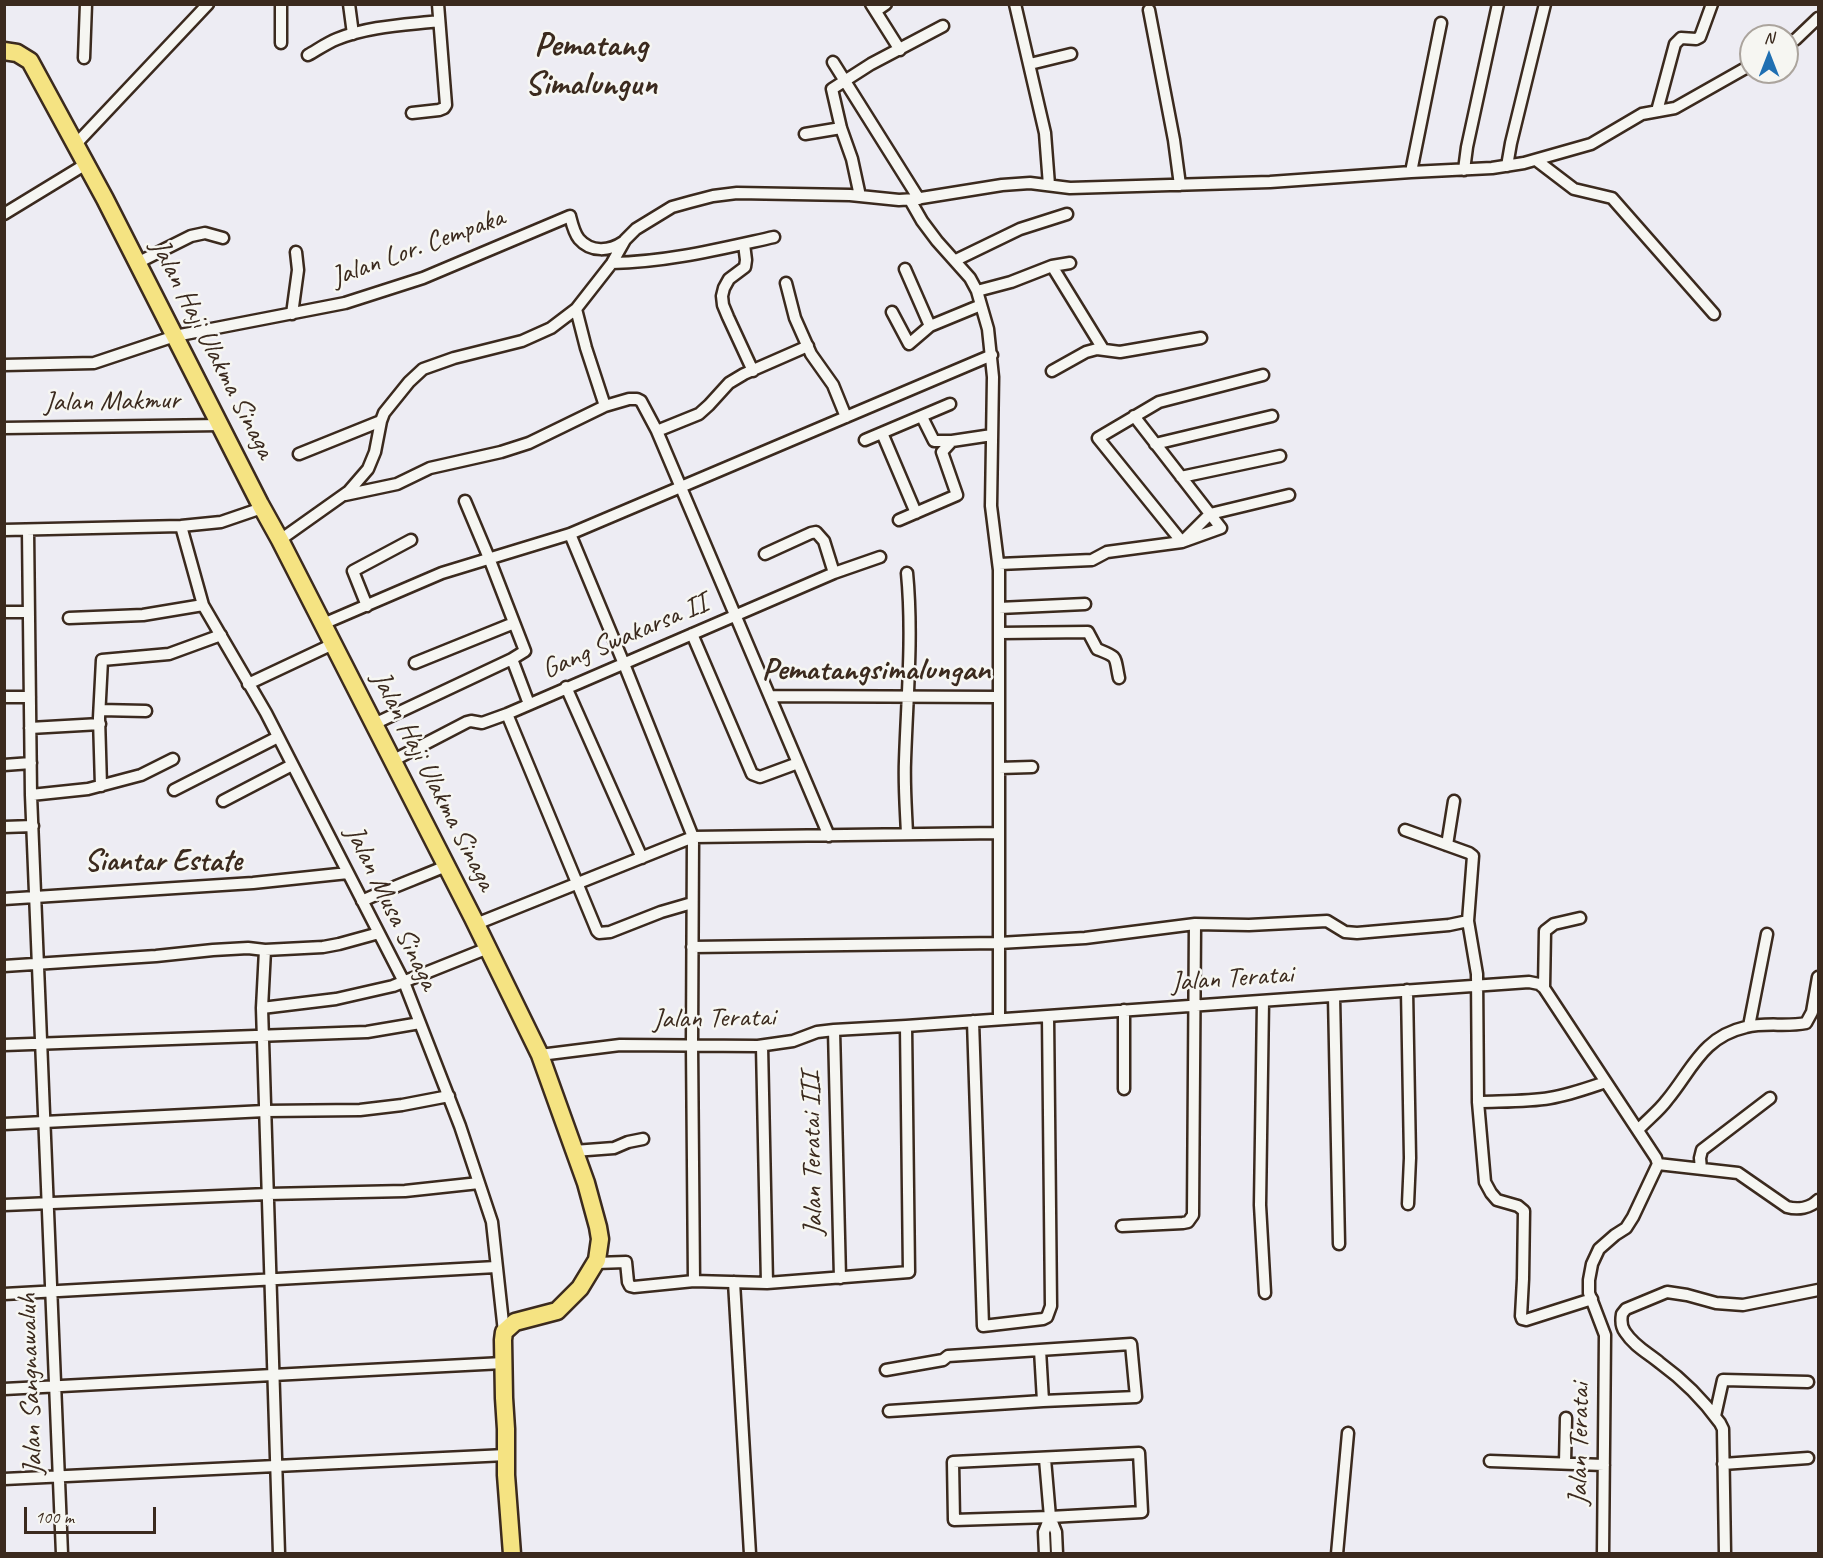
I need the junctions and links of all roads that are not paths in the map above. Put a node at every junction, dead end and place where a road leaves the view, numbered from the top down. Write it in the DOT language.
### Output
graph roads {
  1 [pos="86,4"];
  2 [pos="208,4"];
  3 [pos="281,4"];
  4 [pos="349,4"];
  5 [pos="438,4"];
  6 [pos="886,4"];
  7 [pos="1015,4"];
  8 [pos="1498,4"];
  9 [pos="1545,4"];
  10 [pos="1712,4"];
  11 [pos="874,8"];
  12 [pos="1149,10"];
  13 [pos="1818,18"];
  14 [pos="439,21"];
  15 [pos="1441,23"];
  16 [pos="943,26"];
  17 [pos="353,34"];
  18 [pos="1799,36"];
  19 [pos="281,43"];
  20 [pos="900,50"];
  21 [pos="4,51"];
  22 [pos="1071,54"];
  23 [pos="308,55"];
  24 [pos="84,58"];
  25 [pos="833,62"];
  26 [pos="1030,64"];
  27 [pos="1739,72"];
  28 [pos="845,80"];
  29 [pos="1657,111"];
  30 [pos="412,113"];
  31 [pos="841,128"];
  32 [pos="805,134"];
  33 [pos="75,145"];
  34 [pos="1536,159"];
  35 [pos="86,164"];
  36 [pos="1508,166"];
  37 [pos="1464,170"];
  38 [pos="1411,172"];
  39 [pos="1049,185"];
  40 [pos="1180,185"];
  41 [pos="860,196"];
  42 [pos="914,199"];
  43 [pos="4,214"];
  44 [pos="1068,214"];
  45 [pos="774,237"];
  46 [pos="223,238"];
  47 [pos="625,240"];
  48 [pos="744,244"];
  49 [pos="296,252"];
  50 [pos="956,260"];
  51 [pos="137,262"];
  52 [pos="612,263"];
  53 [pos="1070,263"];
  54 [pos="1052,266"];
  55 [pos="906,269"];
  56 [pos="786,283"];
  57 [pos="977,291"];
  58 [pos="981,305"];
  59 [pos="576,309"];
  60 [pos="892,312"];
  61 [pos="291,314"];
  62 [pos="1714,314"];
  63 [pos="930,326"];
  64 [pos="175,336"];
  65 [pos="1201,338"];
  66 [pos="808,346"];
  67 [pos="1103,349"];
  68 [pos="992,355"];
  69 [pos="4,365"];
  70 [pos="753,370"];
  71 [pos="1052,371"];
  72 [pos="1263,375"];
  73 [pos="950,404"];
  74 [pos="605,406"];
  75 [pos="1134,416"];
  76 [pos="1272,416"];
  77 [pos="846,417"];
  78 [pos="922,417"];
  79 [pos="381,421"];
  80 [pos="221,424"];
  81 [pos="4,428"];
  82 [pos="657,431"];
  83 [pos="882,433"];
  84 [pos="992,435"];
  85 [pos="865,440"];
  86 [pos="952,441"];
  87 [pos="1155,444"];
  88 [pos="299,454"];
  89 [pos="1280,456"];
  90 [pos="1181,477"];
  91 [pos="681,488"];
  92 [pos="1289,495"];
  93 [pos="342,496"];
  94 [pos="465,501"];
  95 [pos="262,508"];
  96 [pos="916,513"];
  97 [pos="1210,514"];
  98 [pos="899,520"];
  99 [pos="181,526"];
  100 [pos="4,530"];
  101 [pos="27,530"];
  102 [pos="570,534"];
  103 [pos="280,540"];
  104 [pos="411,540"];
  105 [pos="1182,542"];
  106 [pos="765,554"];
  107 [pos="879,557"];
  108 [pos="489,558"];
  109 [pos="999,564"];
  110 [pos="834,573"];
  111 [pos="907,573"];
  112 [pos="1085,604"];
  113 [pos="203,605"];
  114 [pos="367,606"];
  115 [pos="999,608"];
  116 [pos="4,612"];
  117 [pos="29,612"];
  118 [pos="735,616"];
  119 [pos="69,618"];
  120 [pos="514,623"];
  121 [pos="323,624"];
  122 [pos="1000,633"];
  123 [pos="692,634"];
  124 [pos="221,635"];
  125 [pos="333,644"];
  126 [pos="512,659"];
  127 [pos="415,663"];
  128 [pos="624,663"];
  129 [pos="1119,678"];
  130 [pos="248,684"];
  131 [pos="566,687"];
  132 [pos="770,696"];
  133 [pos="908,696"];
  134 [pos="4,697"];
  135 [pos="30,697"];
  136 [pos="999,697"];
  137 [pos="529,704"];
  138 [pos="100,710"];
  139 [pos="146,711"];
  140 [pos="507,714"];
  141 [pos="100,724"];
  142 [pos="374,724"];
  143 [pos="30,728"];
  144 [pos="278,737"];
  145 [pos="173,759"];
  146 [pos="392,761"];
  147 [pos="31,763"];
  148 [pos="798,763"];
  149 [pos="4,765"];
  150 [pos="292,765"];
  151 [pos="1032,767"];
  152 [pos="999,768"];
  153 [pos="101,786"];
  154 [pos="174,790"];
  155 [pos="31,795"];
  156 [pos="223,801"];
  157 [pos="1454,801"];
  158 [pos="33,826"];
  159 [pos="4,827"];
  160 [pos="1405,830"];
  161 [pos="999,833"];
  162 [pos="907,834"];
  163 [pos="829,836"];
  164 [pos="693,837"];
  165 [pos="1447,845"];
  166 [pos="642,858"];
  167 [pos="446,866"];
  168 [pos="348,873"];
  169 [pos="577,884"];
  170 [pos="35,898"];
  171 [pos="4,899"];
  172 [pos="362,901"];
  173 [pos="692,903"];
  174 [pos="1580,918"];
  175 [pos="1468,921"];
  176 [pos="476,924"];
  177 [pos="1195,924"];
  178 [pos="379,933"];
  179 [pos="1767,934"];
  180 [pos="999,943"];
  181 [pos="692,947"];
  182 [pos="488,948"];
  183 [pos="265,950"];
  184 [pos="38,965"];
  185 [pos="4,966"];
  186 [pos="1818,976"];
  187 [pos="404,982"];
  188 [pos="1477,986"];
  189 [pos="1544,988"];
  190 [pos="1407,990"];
  191 [pos="1334,996"];
  192 [pos="1263,1000"];
  193 [pos="1194,1005"];
  194 [pos="262,1008"];
  195 [pos="1124,1010"];
  196 [pos="1815,1012"];
  197 [pos="1048,1016"];
  198 [pos="999,1019"];
  199 [pos="973,1021"];
  200 [pos="420,1023"];
  201 [pos="906,1026"];
  202 [pos="1749,1026"];
  203 [pos="834,1030"];
  204 [pos="263,1035"];
  205 [pos="41,1043"];
  206 [pos="4,1045"];
  207 [pos="692,1045"];
  208 [pos="762,1046"];
  209 [pos="540,1055"];
  210 [pos="1606,1082"];
  211 [pos="1124,1089"];
  212 [pos="449,1096"];
  213 [pos="1770,1098"];
  214 [pos="1478,1102"];
  215 [pos="265,1112"];
  216 [pos="44,1122"];
  217 [pos="4,1124"];
  218 [pos="1638,1130"];
  219 [pos="643,1140"];
  220 [pos="574,1151"];
  221 [pos="1658,1164"];
  222 [pos="1701,1169"];
  223 [pos="479,1183"];
  224 [pos="268,1194"];
  225 [pos="1818,1200"];
  226 [pos="48,1204"];
  227 [pos="1408,1204"];
  228 [pos="4,1205"];
  229 [pos="1122,1226"];
  230 [pos="1339,1244"];
  231 [pos="596,1263"];
  232 [pos="496,1267"];
  233 [pos="840,1278"];
  234 [pos="270,1279"];
  235 [pos="694,1281"];
  236 [pos="734,1282"];
  237 [pos="767,1283"];
  238 [pos="1818,1290"];
  239 [pos="51,1291"];
  240 [pos="1265,1293"];
  241 [pos="4,1294"];
  242 [pos="1592,1299"];
  243 [pos="504,1332"];
  244 [pos="1040,1350"];
  245 [pos="503,1362"];
  246 [pos="886,1370"];
  247 [pos="273,1375"];
  248 [pos="1808,1382"];
  249 [pos="55,1387"];
  250 [pos="4,1389"];
  251 [pos="1042,1401"];
  252 [pos="889,1411"];
  253 [pos="1715,1416"];
  254 [pos="1566,1418"];
  255 [pos="1348,1433"];
  256 [pos="506,1455"];
  257 [pos="1808,1458"];
  258 [pos="1045,1459"];
  259 [pos="1490,1461"];
  260 [pos="1565,1463"];
  261 [pos="1723,1464"];
  262 [pos="1604,1465"];
  263 [pos="276,1467"];
  264 [pos="58,1477"];
  265 [pos="4,1479"];
  266 [pos="1050,1517"];
  267 [pos="62,1554"];
  268 [pos="279,1554"];
  269 [pos="512,1554"];
  270 [pos="750,1554"];
  271 [pos="1045,1554"];
  272 [pos="1057,1554"];
  273 [pos="1337,1554"];
  274 [pos="1603,1554"];
  275 [pos="1725,1554"];
  1 -- 24 [label="street"];
  2 -- 33 [label="street"];
  3 -- 19 [label="street"];
  4 -- 17 [label="street"];
  5 -- 14 [label="street"];
  6 -- 11 [label="street"];
  7 -- 26 [label="street"];
  8 -- 37 [label="street"];
  9 -- 36 [label="street"];
  10 -- 29 [label="street"];
  11 -- 20 [label="street"];
  12 -- 40 [label="street"];
  13 -- 18 [label="street"];
  14 -- 17 [label="street"];
  14 -- 30 [label="street"];
  15 -- 38 [label="street"];
  16 -- 20 [label="street"];
  17 -- 23 [label="street"];
  20 -- 28 [label="street"];
  21 -- 33 [label="main road, Jalan Haji Ulakma Sinaga"];
  22 -- 26 [label="street"];
  25 -- 28 [label="street"];
  26 -- 39 [label="street"];
  27 -- 29 [label="street"];
  28 -- 31 [label="street"];
  28 -- 42 [label="street"];
  29 -- 34 [label="street"];
  31 -- 32 [label="street"];
  31 -- 41 [label="street"];
  33 -- 35 [label="main road, Jalan Haji Ulakma Sinaga"];
  34 -- 36 [label="street"];
  34 -- 62 [label="street"];
  35 -- 43 [label="street"];
  35 -- 51 [label="main road, Jalan Haji Ulakma Sinaga"];
  36 -- 37 [label="street"];
  37 -- 38 [label="street"];
  38 -- 40 [label="street"];
  39 -- 40 [label="street"];
  39 -- 42 [label="street"];
  41 -- 42 [label="street"];
  41 -- 47 [label="street"];
  42 -- 50 [label="street"];
  44 -- 50 [label="street"];
  45 -- 48 [label="street"];
  46 -- 51 [label="street"];
  47 -- 52 [label="street"];
  47 -- 61 [label="street, Jalan Lor. Cempaka"];
  48 -- 52 [label="street"];
  48 -- 70 [label="street"];
  49 -- 61 [label="street"];
  50 -- 57 [label="street"];
  51 -- 64 [label="main road, Jalan Haji Ulakma Sinaga"];
  52 -- 59 [label="street"];
  53 -- 54 [label="street"];
  54 -- 57 [label="street"];
  54 -- 67 [label="street"];
  55 -- 63 [label="street"];
  56 -- 66 [label="street"];
  57 -- 58 [label="street"];
  58 -- 63 [label="street"];
  58 -- 68 [label="street"];
  59 -- 74 [label="street"];
  59 -- 79 [label="street"];
  60 -- 63 [label="street"];
  61 -- 64 [label="street, Jalan Lor. Cempaka"];
  64 -- 69 [label="street, Jalan Lor. Cempaka"];
  64 -- 80 [label="main road, Jalan Haji Ulakma Sinaga"];
  65 -- 67 [label="street"];
  66 -- 70 [label="street"];
  66 -- 77 [label="street"];
  67 -- 71 [label="street"];
  68 -- 77 [label="street"];
  68 -- 84 [label="street"];
  70 -- 82 [label="street"];
  72 -- 75 [label="street"];
  73 -- 78 [label="street"];
  74 -- 82 [label="street"];
  74 -- 93 [label="street"];
  75 -- 87 [label="street"];
  75 -- 105 [label="street"];
  76 -- 87 [label="street"];
  77 -- 91 [label="street"];
  78 -- 83 [label="street"];
  78 -- 86 [label="street"];
  79 -- 88 [label="street"];
  79 -- 93 [label="street"];
  80 -- 81 [label="street, Jalan Makmur"];
  80 -- 95 [label="main road, Jalan Haji Ulakma Sinaga"];
  82 -- 91 [label="street"];
  83 -- 85 [label="street"];
  83 -- 96 [label="street"];
  84 -- 86 [label="street"];
  84 -- 109 [label="street"];
  86 -- 96 [label="street"];
  87 -- 90 [label="street"];
  89 -- 90 [label="street"];
  90 -- 97 [label="street"];
  91 -- 102 [label="street"];
  91 -- 118 [label="street"];
  92 -- 97 [label="street"];
  93 -- 103 [label="street"];
  94 -- 108 [label="street"];
  95 -- 99 [label="street"];
  95 -- 103 [label="main road, Jalan Haji Ulakma Sinaga"];
  96 -- 98 [label="street"];
  97 -- 105 [label="street"];
  97 -- 105 [label="street"];
  99 -- 101 [label="street"];
  99 -- 113 [label="street, Jalan Musa Sinaga"];
  100 -- 101 [label="street"];
  101 -- 117 [label="street, Jalan Sangnawaluh"];
  102 -- 108 [label="street"];
  102 -- 128 [label="street"];
  103 -- 121 [label="main road, Jalan Haji Ulakma Sinaga"];
  104 -- 114 [label="street"];
  105 -- 109 [label="street"];
  106 -- 110 [label="street"];
  107 -- 110 [label="street, Gang Swakarsa II"];
  108 -- 114 [label="street"];
  108 -- 120 [label="street"];
  109 -- 115 [label="street"];
  110 -- 118 [label="street, Gang Swakarsa II"];
  111 -- 133 [label="street"];
  112 -- 115 [label="street"];
  113 -- 119 [label="street"];
  113 -- 124 [label="street, Jalan Musa Sinaga"];
  114 -- 121 [label="street"];
  115 -- 122 [label="street"];
  116 -- 117 [label="street"];
  117 -- 135 [label="street, Jalan Sangnawaluh"];
  118 -- 123 [label="street, Gang Swakarsa II"];
  118 -- 132 [label="street"];
  120 -- 126 [label="street"];
  120 -- 127 [label="street"];
  121 -- 125 [label="main road, Jalan Haji Ulakma Sinaga"];
  122 -- 129 [label="street"];
  122 -- 136 [label="street"];
  123 -- 128 [label="street, Gang Swakarsa II"];
  123 -- 148 [label="street"];
  124 -- 130 [label="street, Jalan Musa Sinaga"];
  124 -- 138 [label="street"];
  125 -- 130 [label="street"];
  125 -- 142 [label="main road, Jalan Haji Ulakma Sinaga"];
  126 -- 137 [label="street"];
  126 -- 142 [label="street"];
  128 -- 131 [label="street, Gang Swakarsa II"];
  128 -- 164 [label="street"];
  130 -- 144 [label="street, Jalan Musa Sinaga"];
  131 -- 137 [label="street, Gang Swakarsa II"];
  131 -- 166 [label="street"];
  132 -- 133 [label="street"];
  132 -- 148 [label="street"];
  133 -- 136 [label="street"];
  133 -- 162 [label="street"];
  134 -- 135 [label="street"];
  135 -- 143 [label="street, Jalan Sangnawaluh"];
  136 -- 152 [label="street"];
  137 -- 140 [label="street, Gang Swakarsa II"];
  138 -- 139 [label="street"];
  138 -- 141 [label="street"];
  140 -- 146 [label="street, Gang Swakarsa II"];
  140 -- 169 [label="street"];
  141 -- 143 [label="street"];
  141 -- 153 [label="street"];
  142 -- 146 [label="main road, Jalan Haji Ulakma Sinaga"];
  143 -- 147 [label="street, Jalan Sangnawaluh"];
  144 -- 150 [label="street, Jalan Musa Sinaga"];
  144 -- 154 [label="street"];
  145 -- 153 [label="street"];
  146 -- 167 [label="main road, Jalan Haji Ulakma Sinaga"];
  147 -- 149 [label="street"];
  147 -- 155 [label="street, Jalan Sangnawaluh"];
  148 -- 163 [label="street"];
  150 -- 156 [label="street"];
  150 -- 168 [label="street, Jalan Musa Sinaga"];
  151 -- 152 [label="street"];
  152 -- 161 [label="street"];
  153 -- 155 [label="street"];
  155 -- 158 [label="street, Jalan Sangnawaluh"];
  157 -- 165 [label="street"];
  158 -- 159 [label="street"];
  158 -- 170 [label="street, Jalan Sangnawaluh"];
  160 -- 165 [label="street"];
  161 -- 162 [label="street"];
  161 -- 180 [label="street"];
  162 -- 163 [label="street"];
  163 -- 164 [label="street"];
  164 -- 166 [label="street"];
  164 -- 173 [label="street"];
  165 -- 175 [label="street"];
  166 -- 169 [label="street"];
  167 -- 172 [label="street"];
  167 -- 176 [label="main road, Jalan Haji Ulakma Sinaga"];
  168 -- 170 [label="street"];
  168 -- 172 [label="street, Jalan Musa Sinaga"];
  169 -- 173 [label="street"];
  169 -- 176 [label="street"];
  170 -- 171 [label="street"];
  170 -- 184 [label="street, Jalan Sangnawaluh"];
  172 -- 178 [label="street, Jalan Musa Sinaga"];
  173 -- 181 [label="street"];
  174 -- 189 [label="street"];
  175 -- 177 [label="street"];
  175 -- 188 [label="street"];
  176 -- 182 [label="main road, Jalan Haji Ulakma Sinaga"];
  177 -- 180 [label="street"];
  177 -- 193 [label="street"];
  178 -- 183 [label="street"];
  178 -- 187 [label="street, Jalan Musa Sinaga"];
  179 -- 202 [label="street"];
  180 -- 181 [label="street"];
  180 -- 198 [label="street"];
  181 -- 207 [label="street"];
  182 -- 187 [label="street"];
  182 -- 209 [label="main road, Jalan Haji Ulakma Sinaga"];
  183 -- 184 [label="street"];
  183 -- 194 [label="street"];
  184 -- 185 [label="street"];
  184 -- 205 [label="street, Jalan Sangnawaluh"];
  186 -- 196 [label="street"];
  187 -- 194 [label="street"];
  187 -- 200 [label="street, Jalan Musa Sinaga"];
  188 -- 189 [label="street, Jalan Teratai"];
  188 -- 190 [label="street, Jalan Teratai"];
  188 -- 214 [label="street"];
  189 -- 210 [label="street"];
  190 -- 191 [label="street, Jalan Teratai"];
  190 -- 227 [label="street"];
  191 -- 192 [label="street, Jalan Teratai"];
  191 -- 230 [label="street"];
  192 -- 193 [label="street, Jalan Teratai"];
  192 -- 240 [label="street"];
  193 -- 195 [label="street, Jalan Teratai"];
  193 -- 229 [label="street"];
  194 -- 204 [label="street"];
  195 -- 197 [label="street, Jalan Teratai"];
  195 -- 211 [label="street"];
  196 -- 202 [label="street"];
  197 -- 198 [label="street, Jalan Teratai"];
  197 -- 199 [label="street"];
  198 -- 199 [label="street, Jalan Teratai"];
  199 -- 201 [label="street, Jalan Teratai"];
  200 -- 204 [label="street"];
  200 -- 212 [label="street, Jalan Musa Sinaga"];
  201 -- 203 [label="street, Jalan Teratai"];
  201 -- 233 [label="street"];
  202 -- 218 [label="street"];
  203 -- 208 [label="street, Jalan Teratai"];
  203 -- 233 [label="street, Jalan Teratai III"];
  204 -- 205 [label="street"];
  204 -- 215 [label="street"];
  205 -- 206 [label="street"];
  205 -- 216 [label="street, Jalan Sangnawaluh"];
  207 -- 208 [label="street, Jalan Teratai"];
  207 -- 209 [label="street, Jalan Teratai"];
  207 -- 235 [label="street"];
  208 -- 237 [label="street"];
  209 -- 220 [label="main road, Jalan Haji Ulakma Sinaga"];
  210 -- 214 [label="street"];
  210 -- 218 [label="street"];
  212 -- 215 [label="street"];
  212 -- 223 [label="street, Jalan Musa Sinaga"];
  213 -- 222 [label="street"];
  214 -- 242 [label="street"];
  215 -- 216 [label="street"];
  215 -- 224 [label="street"];
  216 -- 217 [label="street"];
  216 -- 226 [label="street, Jalan Sangnawaluh"];
  218 -- 221 [label="street"];
  219 -- 220 [label="street"];
  220 -- 231 [label="main road, Jalan Haji Ulakma Sinaga"];
  221 -- 222 [label="street"];
  221 -- 242 [label="street"];
  222 -- 225 [label="street"];
  223 -- 224 [label="street"];
  223 -- 232 [label="street, Jalan Musa Sinaga"];
  224 -- 226 [label="street"];
  224 -- 234 [label="street"];
  226 -- 228 [label="street"];
  226 -- 239 [label="street, Jalan Sangnawaluh"];
  231 -- 235 [label="street"];
  231 -- 243 [label="main road, Jalan Haji Ulakma Sinaga"];
  232 -- 234 [label="street"];
  232 -- 243 [label="street, Jalan Musa Sinaga"];
  233 -- 237 [label="street"];
  234 -- 239 [label="street"];
  234 -- 247 [label="street"];
  235 -- 236 [label="street"];
  236 -- 237 [label="street"];
  236 -- 270 [label="street"];
  238 -- 253 [label="street"];
  239 -- 241 [label="street"];
  239 -- 249 [label="street, Jalan Sangnawaluh"];
  242 -- 262 [label="street, Jalan Teratai"];
  243 -- 245 [label="main road"];
  244 -- 246 [label="street"];
  244 -- 251 [label="street"];
  244 -- 251 [label="street"];
  245 -- 247 [label="street"];
  245 -- 256 [label="main road"];
  247 -- 249 [label="street"];
  247 -- 263 [label="street"];
  248 -- 253 [label="street"];
  249 -- 250 [label="street"];
  249 -- 264 [label="street, Jalan Sangnawaluh"];
  251 -- 252 [label="street"];
  253 -- 261 [label="street"];
  254 -- 260 [label="street"];
  255 -- 273 [label="street"];
  256 -- 263 [label="street"];
  256 -- 269 [label="main road"];
  257 -- 261 [label="street"];
  258 -- 266 [label="street"];
  258 -- 266 [label="street"];
  258 -- 266 [label="street"];
  259 -- 260 [label="street"];
  260 -- 262 [label="street"];
  261 -- 275 [label="street"];
  262 -- 274 [label="street, Jalan Teratai"];
  263 -- 264 [label="street"];
  263 -- 268 [label="street"];
  264 -- 265 [label="street"];
  264 -- 267 [label="street, Jalan Sangnawaluh"];
  266 -- 271 [label="street"];
  266 -- 272 [label="street"];
}
